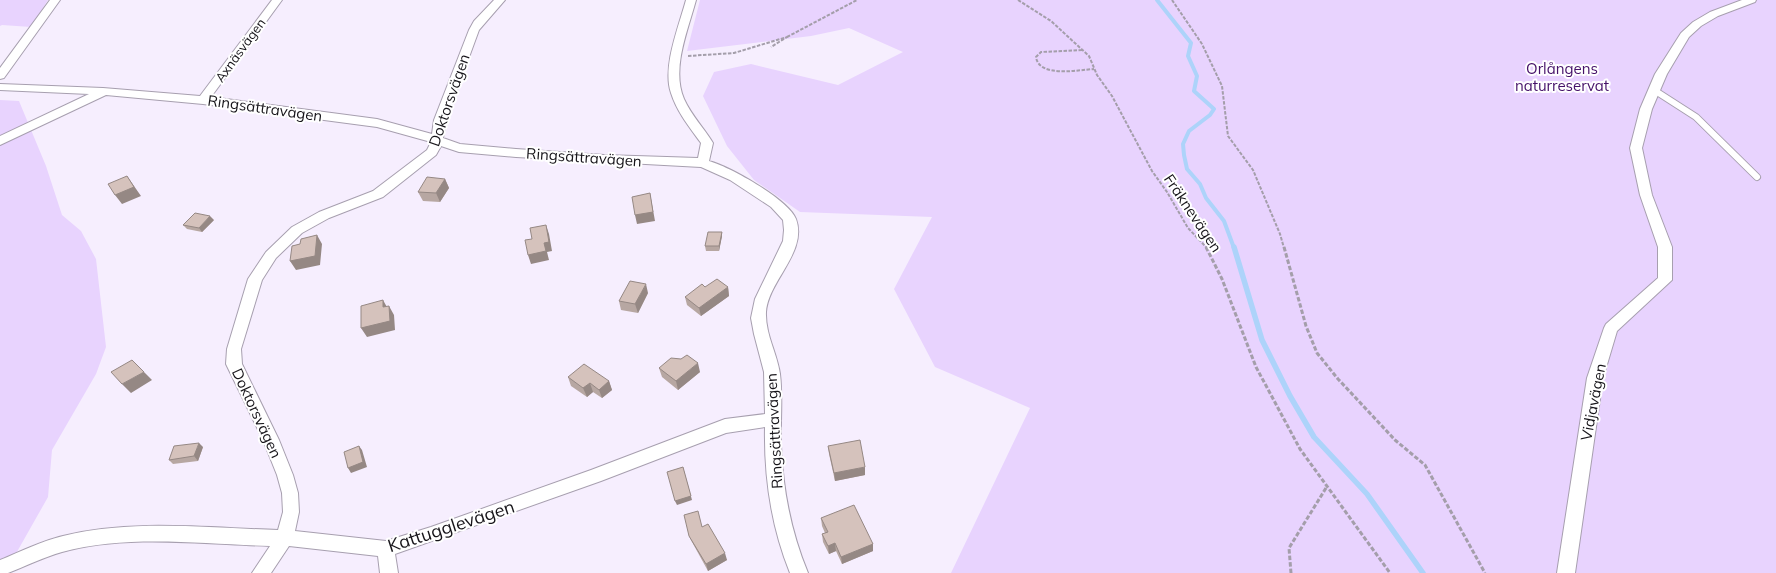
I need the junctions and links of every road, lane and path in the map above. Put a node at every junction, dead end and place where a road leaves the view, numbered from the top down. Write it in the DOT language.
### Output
graph roads {
  1 [pos="55,0"];
  2 [pos="277,0"];
  3 [pos="500,0"];
  4 [pos="691,0"];
  5 [pos="857,0"];
  6 [pos="1018,0"];
  7 [pos="1172,0"];
  8 [pos="1751,0"];
  9 [pos="786,37"];
  10 [pos="771,47"];
  11 [pos="1082,50"];
  12 [pos="678,56"];
  13 [pos="1094,69"];
  14 [pos="0,76"];
  15 [pos="0,87"];
  16 [pos="1654,90"];
  17 [pos="103,91"];
  18 [pos="204,100"];
  19 [pos="0,141"];
  20 [pos="437,141"];
  21 [pos="702,162"];
  22 [pos="1757,177"];
  23 [pos="774,420"];
  24 [pos="1326,488"];
  25 [pos="284,538"];
  26 [pos="386,549"];
  27 [pos="0,568"];
  28 [pos="261,573"];
  29 [pos="389,573"];
  30 [pos="799,573"];
  31 [pos="1291,573"];
  32 [pos="1390,573"];
  33 [pos="1485,573"];
  34 [pos="1566,573"];
  1 -- 14 [label="street"];
  2 -- 18 [label="street, Axnäsvägen"];
  3 -- 20 [label="street, Doktorsvägen"];
  4 -- 12 [label="street"];
  5 -- 9 [label="path"];
  6 -- 11 [label="path, Fräknevägen"];
  7 -- 33 [label="path"];
  8 -- 16 [label="street, Vidjavägen"];
  9 -- 10 [label="path"];
  9 -- 12 [label="path"];
  11 -- 13 [label="path, Fräknevägen"];
  11 -- 13 [label="path"];
  12 -- 21 [label="street"];
  13 -- 24 [label="path, Fräknevägen"];
  15 -- 17 [label="street, Ringsättravägen"];
  16 -- 22 [label="lane"];
  16 -- 34 [label="street, Vidjavägen"];
  17 -- 18 [label="street, Ringsättravägen"];
  17 -- 19 [label="street"];
  18 -- 20 [label="street, Ringsättravägen"];
  20 -- 21 [label="street, Ringsättravägen"];
  20 -- 25 [label="street, Doktorsvägen"];
  21 -- 23 [label="street, Ringsättravägen"];
  23 -- 26 [label="street, Kattugglevägen"];
  23 -- 30 [label="street, Ringsättravägen"];
  24 -- 31 [label="path"];
  24 -- 32 [label="path, Fräknevägen"];
  25 -- 26 [label="street, Kattugglevägen"];
  25 -- 27 [label="street, Kattugglevägen"];
  25 -- 28 [label="street, Doktorsvägen"];
  26 -- 29 [label="street"];
}
